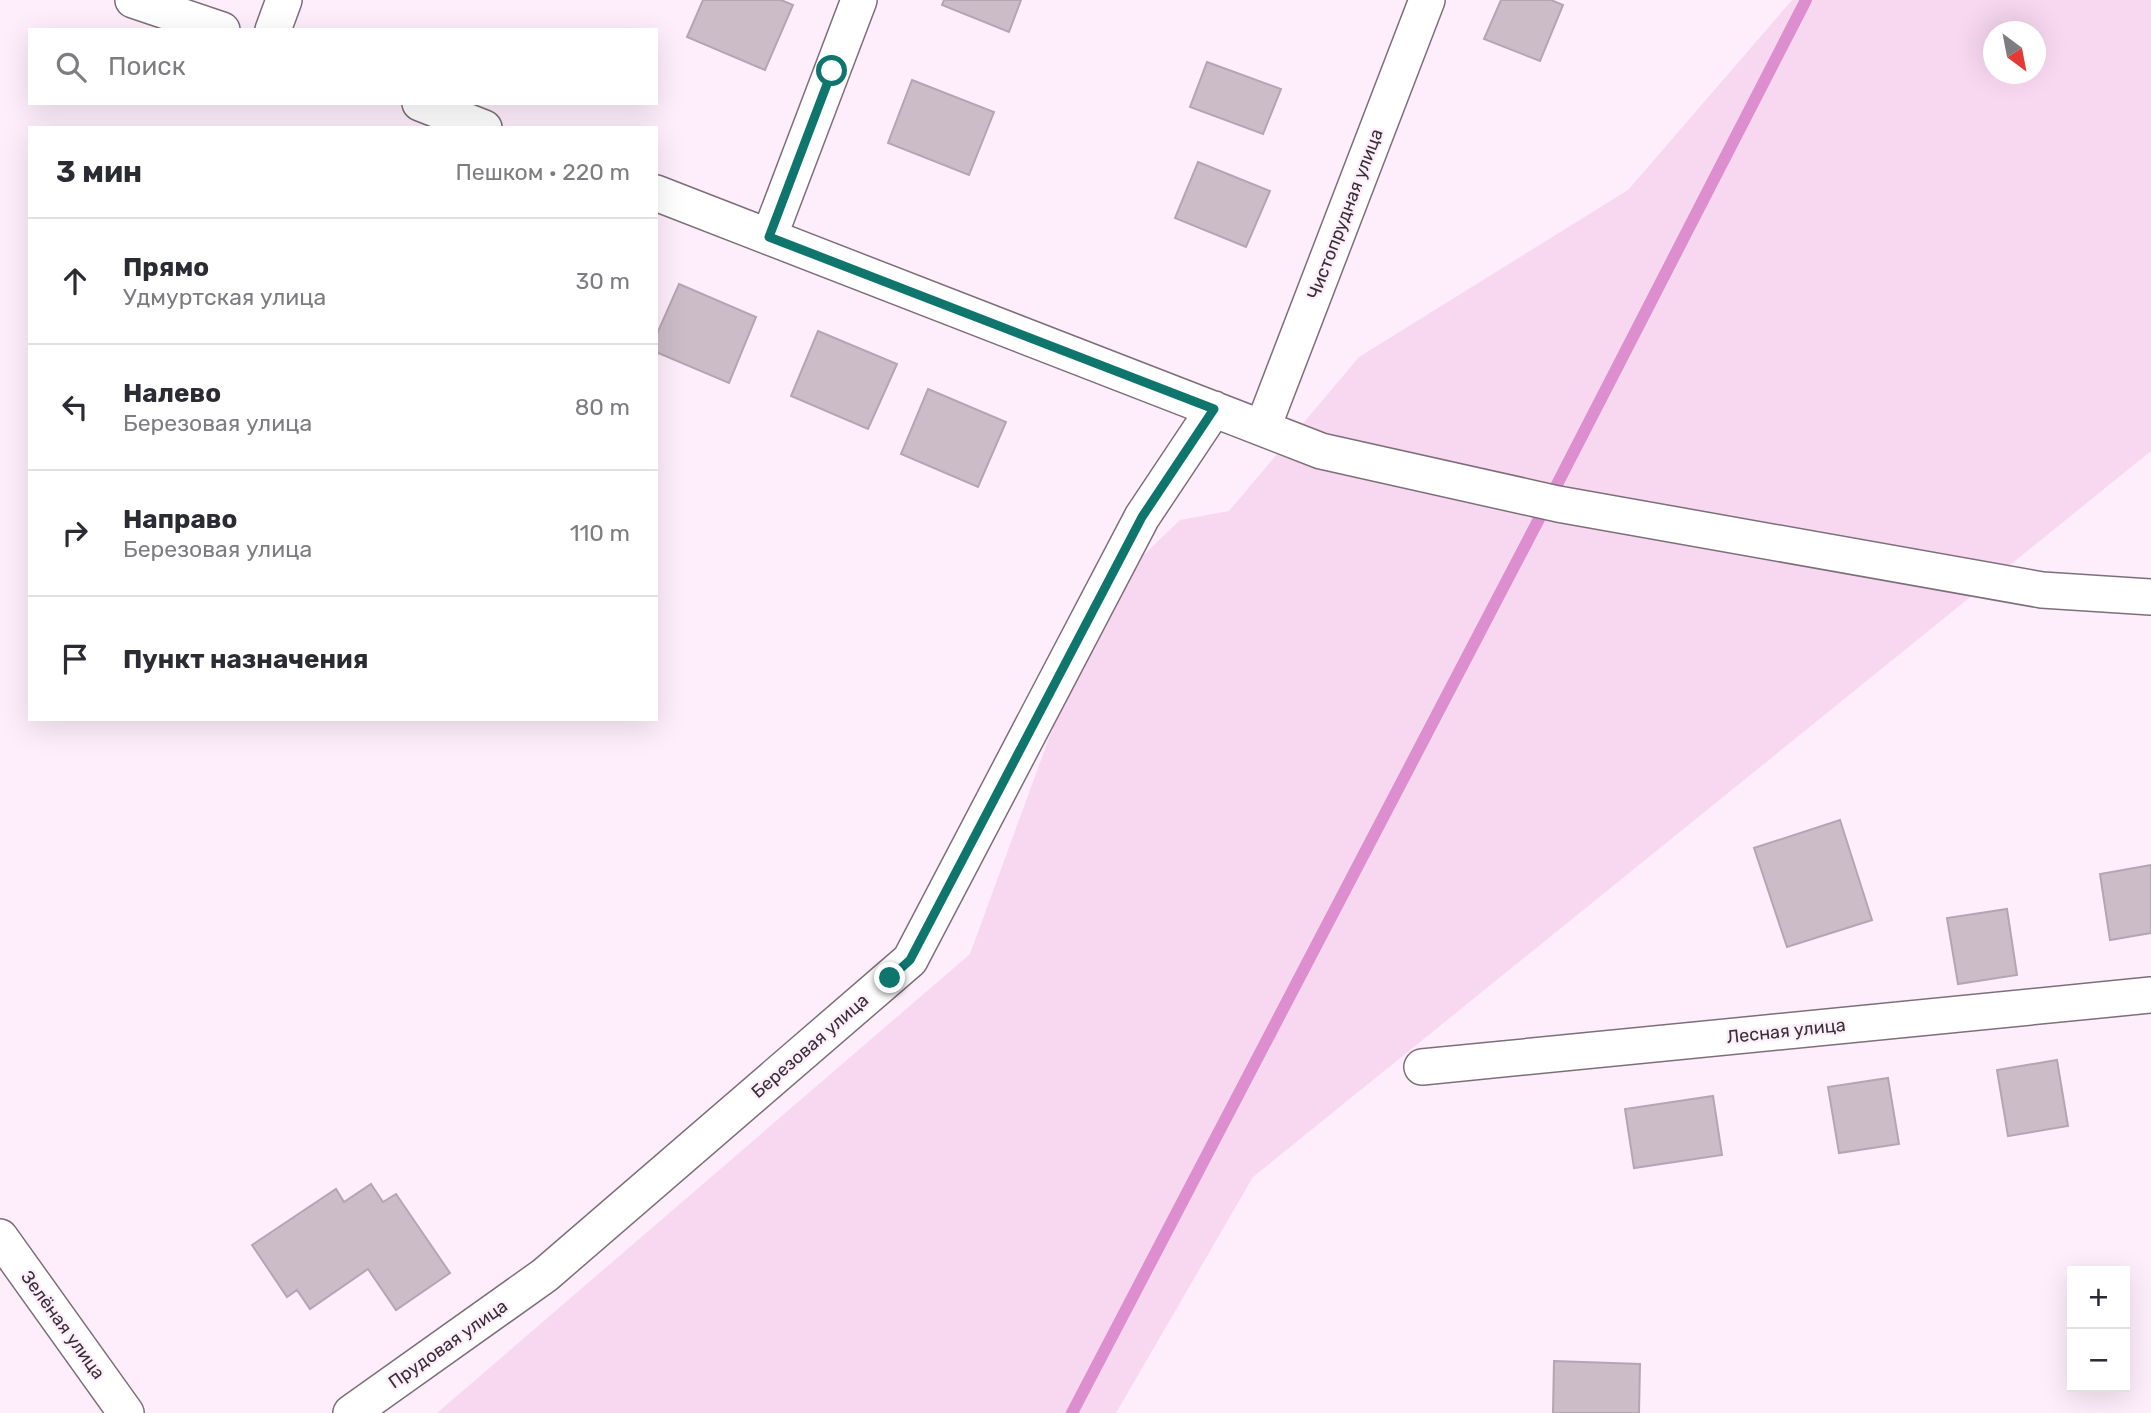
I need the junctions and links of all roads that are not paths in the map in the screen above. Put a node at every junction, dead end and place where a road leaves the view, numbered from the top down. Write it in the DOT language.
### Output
graph roads {
  1 [pos="132,0"];
  2 [pos="284,0"];
  3 [pos="859,0"];
  4 [pos="1427,0"];
  5 [pos="216,28"];
  6 [pos="274,28"];
  7 [pos="425,105"];
  8 [pos="479,126"];
  9 [pos="658,194"];
  10 [pos="769,237"];
  11 [pos="1214,409"];
  12 [pos="1263,428"];
  13 [pos="2151,597"];
  14 [pos="2151,995"];
  15 [pos="1422,1067"];
  16 [pos="0,1237"];
  17 [pos="545,1275"];
  18 [pos="126,1413"];
  19 [pos="351,1413"];
  1 -- 5 [label="street"];
  2 -- 6 [label="street"];
  3 -- 10 [label="street"];
  4 -- 12 [label="street, Чистопрудная улица"];
  7 -- 8 [label="street"];
  9 -- 10 [label="street"];
  10 -- 11 [label="street"];
  11 -- 12 [label="street"];
  11 -- 17 [label="street, Березовая улица"];
  12 -- 13 [label="street"];
  14 -- 15 [label="street, Лесная улица"];
  16 -- 18 [label="street, Зелёная улица"];
  17 -- 19 [label="street, Прудовая улица"];
}
